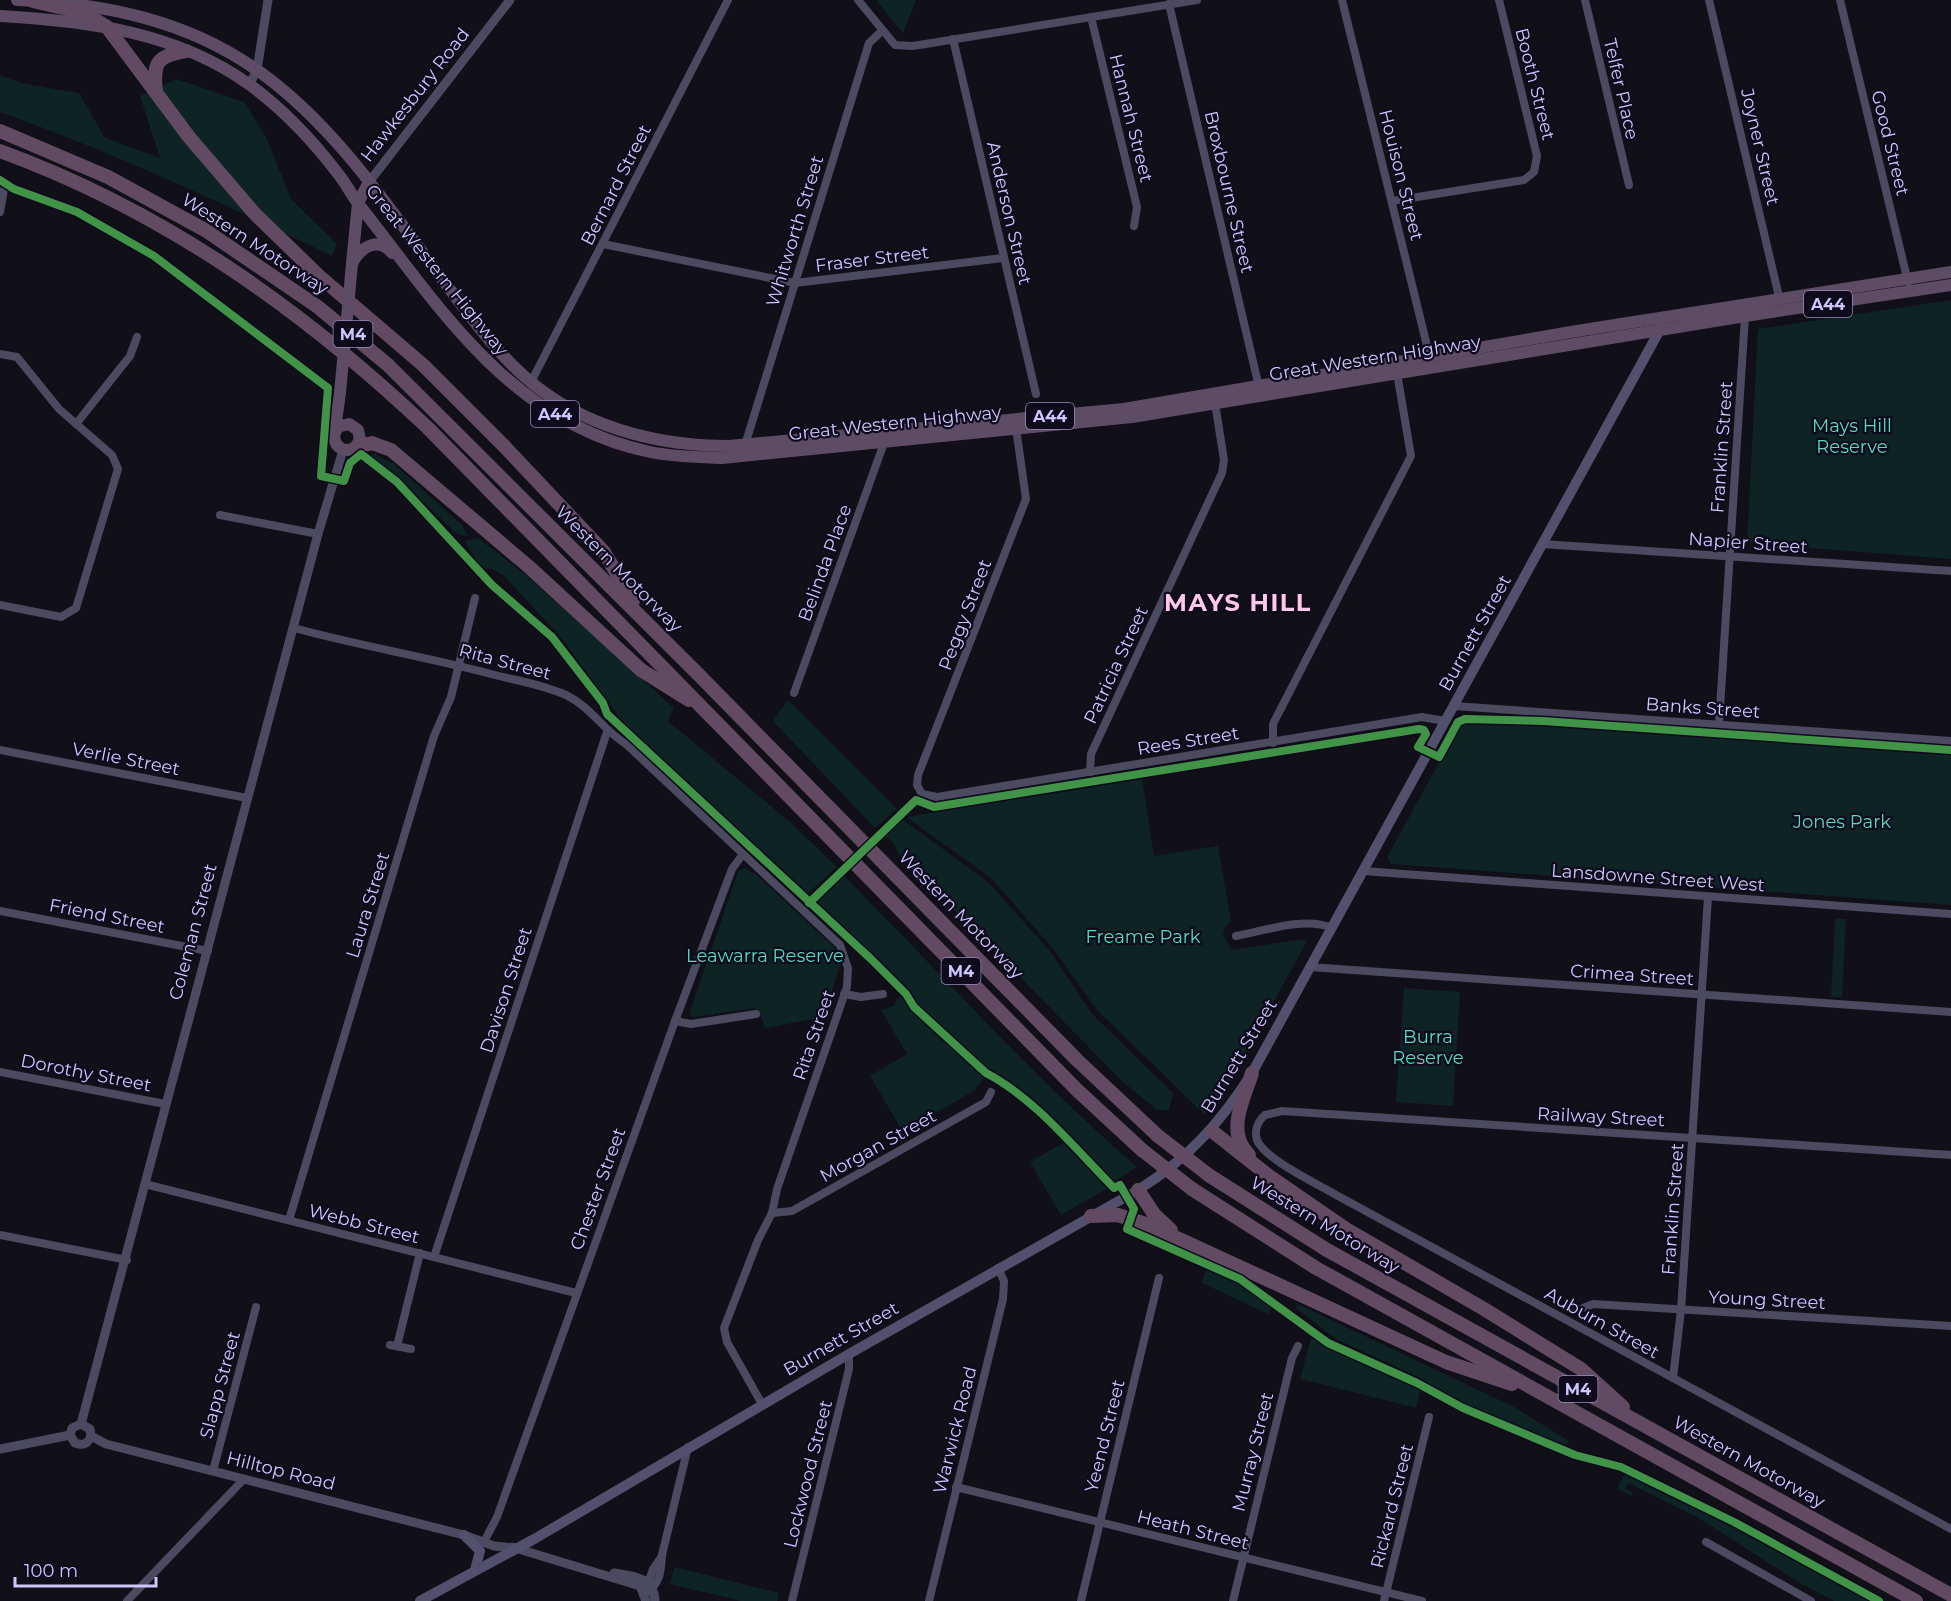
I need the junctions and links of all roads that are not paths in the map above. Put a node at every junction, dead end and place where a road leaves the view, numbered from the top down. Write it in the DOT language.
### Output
graph roads {
  1 [pos="18,0"];
  2 [pos="268,0"];
  3 [pos="510,0"];
  4 [pos="728,0"];
  5 [pos="858,0"];
  6 [pos="1197,0"];
  7 [pos="1342,0"];
  8 [pos="1499,0"];
  9 [pos="1585,0"];
  10 [pos="1709,0"];
  11 [pos="1840,0"];
  12 [pos="33,1"];
  13 [pos="1169,4"];
  14 [pos="0,16"];
  15 [pos="1091,17"];
  16 [pos="108,27"];
  17 [pos="882,31"];
  18 [pos="953,39"];
  19 [pos="186,51"];
  20 [pos="257,70"];
  21 [pos="249,84"];
  22 [pos="156,94"];
  23 [pos="0,131"];
  24 [pos="0,151"];
  25 [pos="369,182"];
  26 [pos="1629,185"];
  27 [pos="4,189"];
  28 [pos="1392,201"];
  29 [pos="358,203"];
  30 [pos="0,212"];
  31 [pos="1134,226"];
  32 [pos="603,244"];
  33 [pos="1004,258"];
  34 [pos="352,264"];
  35 [pos="1951,272"];
  36 [pos="415,275"];
  37 [pos="1908,279"];
  38 [pos="795,282"];
  39 [pos="1951,285"];
  40 [pos="1911,292"];
  41 [pos="1780,301"];
  42 [pos="1745,316"];
  43 [pos="1667,317"];
  44 [pos="1659,330"];
  45 [pos="137,338"];
  46 [pos="0,354"];
  47 [pos="1430,358"];
  48 [pos="1397,373"];
  49 [pos="531,382"];
  50 [pos="1259,387"];
  51 [pos="340,393"];
  52 [pos="1036,394"];
  53 [pos="1215,403"];
  54 [pos="76,424"];
  55 [pos="355,427"];
  56 [pos="1016,428"];
  57 [pos="334,436"];
  58 [pos="884,443"];
  59 [pos="745,445"];
  60 [pos="350,448"];
  61 [pos="220,515"];
  62 [pos="318,534"];
  63 [pos="1542,544"];
  64 [pos="1730,557"];
  65 [pos="1951,571"];
  66 [pos="475,598"];
  67 [pos="0,605"];
  68 [pos="644,620"];
  69 [pos="294,628"];
  70 [pos="457,665"];
  71 [pos="794,693"];
  72 [pos="1454,706"];
  73 [pos="709,712"];
  74 [pos="1445,721"];
  75 [pos="1719,724"];
  76 [pos="607,732"];
  77 [pos="1951,741"];
  78 [pos="1273,743"];
  79 [pos="0,750"];
  80 [pos="1090,772"];
  81 [pos="937,797"];
  82 [pos="247,798"];
  83 [pos="743,854"];
  84 [pos="1362,871"];
  85 [pos="1708,897"];
  86 [pos="0,911"];
  87 [pos="1951,914"];
  88 [pos="1332,928"];
  89 [pos="1236,936"];
  90 [pos="208,951"];
  91 [pos="1310,967"];
  92 [pos="844,994"];
  93 [pos="884,994"];
  94 [pos="1702,995"];
  95 [pos="1951,1012"];
  96 [pos="756,1014"];
  97 [pos="675,1021"];
  98 [pos="0,1072"];
  99 [pos="1252,1073"];
  100 [pos="991,1092"];
  101 [pos="165,1104"];
  102 [pos="1257,1127"];
  103 [pos="1212,1131"];
  104 [pos="1693,1138"];
  105 [pos="1951,1155"];
  106 [pos="1269,1176"];
  107 [pos="145,1184"];
  108 [pos="1138,1190"];
  109 [pos="772,1213"];
  110 [pos="1090,1216"];
  111 [pos="289,1220"];
  112 [pos="0,1235"];
  113 [pos="1180,1237"];
  114 [pos="420,1253"];
  115 [pos="434,1257"];
  116 [pos="127,1260"];
  117 [pos="998,1268"];
  118 [pos="1159,1278"];
  119 [pos="576,1293"];
  120 [pos="256,1307"];
  121 [pos="1583,1308"];
  122 [pos="1682,1310"];
  123 [pos="1951,1326"];
  124 [pos="1298,1346"];
  125 [pos="411,1349"];
  126 [pos="849,1354"];
  127 [pos="1673,1378"];
  128 [pos="1545,1395"];
  129 [pos="762,1404"];
  130 [pos="1429,1417"];
  131 [pos="81,1424"];
  132 [pos="1642,1424"];
  133 [pos="70,1435"];
  134 [pos="91,1436"];
  135 [pos="688,1448"];
  136 [pos="0,1449"];
  137 [pos="213,1471"];
  138 [pos="244,1479"];
  139 [pos="956,1487"];
  140 [pos="1100,1522"];
  141 [pos="1951,1530"];
  142 [pos="464,1535"];
  143 [pos="486,1538"];
  144 [pos="1706,1542"];
  145 [pos="515,1548"];
  146 [pos="1243,1557"];
  147 [pos="475,1570"];
  148 [pos="1386,1592"];
  149 [pos="649,1594"];
  150 [pos="1951,1594"];
  151 [pos="127,1601"];
  152 [pos="420,1601"];
  153 [pos="792,1601"];
  154 [pos="929,1601"];
  155 [pos="1081,1601"];
  156 [pos="1233,1601"];
  157 [pos="1384,1601"];
  158 [pos="1422,1601"];
  159 [pos="1811,1601"];
  160 [pos="1916,1601"];
  1 -- 12 [label="highway, Great Western Highway / A44"];
  2 -- 20 [label="street"];
  3 -- 25 [label="street, Hawkesbury Road"];
  4 -- 32 [label="street, Bernard Street"];
  5 -- 17 [label="street"];
  6 -- 13 [label="street"];
  7 -- 28 [label="street, Houison Street"];
  8 -- 28 [label="street, Booth Street"];
  9 -- 26 [label="street, Telfer Place"];
  10 -- 41 [label="street, Joyner Street"];
  11 -- 37 [label="street, Good Street"];
  12 -- 16 [label="highway"];
  12 -- 20 [label="highway, Great Western Highway / A44"];
  13 -- 15 [label="street"];
  13 -- 50 [label="street, Broxbourne Street"];
  14 -- 16 [label="highway, Great Western Highway / A44"];
  15 -- 18 [label="street"];
  15 -- 31 [label="street, Hannah Street"];
  16 -- 19 [label="highway, Great Western Highway / A44"];
  16 -- 22 [label="highway"];
  17 -- 18 [label="street"];
  17 -- 38 [label="street, Whitworth Street"];
  18 -- 33 [label="street, Anderson Street"];
  19 -- 21 [label="highway, Great Western Highway / A44"];
  19 -- 22 [label="highway"];
  20 -- 21 [label="street"];
  20 -- 25 [label="highway, Great Western Highway / A44"];
  21 -- 29 [label="highway, Great Western Highway / A44"];
  22 -- 68 [label="highway, M4"];
  23 -- 68 [label="highway, Western Motorway / M4"];
  24 -- 73 [label="highway, Western Motorway / M4"];
  25 -- 29 [label="highway"];
  25 -- 49 [label="highway, Great Western Highway / A44"];
  27 -- 30 [label="street"];
  28 -- 47 [label="street, Houison Street"];
  29 -- 34 [label="highway"];
  29 -- 36 [label="highway, Great Western Highway / A44"];
  32 -- 38 [label="street, Fraser Street"];
  32 -- 49 [label="street, Bernard Street"];
  33 -- 38 [label="street, Fraser Street"];
  33 -- 52 [label="street, Anderson Street"];
  34 -- 36 [label="highway"];
  34 -- 51 [label="highway, bridge"];
  35 -- 37 [label="highway, Great Western Highway / A44"];
  36 -- 58 [label="highway, Great Western Highway / A44"];
  37 -- 40 [label="street, Good Street"];
  37 -- 41 [label="highway, Great Western Highway / A44"];
  38 -- 59 [label="street, Whitworth Street"];
  39 -- 40 [label="highway, Great Western Highway / A44"];
  40 -- 42 [label="highway, Great Western Highway / A44"];
  41 -- 43 [label="highway, Great Western Highway / A44"];
  42 -- 44 [label="highway, Great Western Highway / A44"];
  42 -- 64 [label="street, Franklin Street"];
  43 -- 44 [label="main road, Burnett Street"];
  43 -- 47 [label="highway, Great Western Highway / A44"];
  44 -- 48 [label="highway, Great Western Highway / A44"];
  44 -- 63 [label="main road, Burnett Street"];
  45 -- 54 [label="street"];
  46 -- 54 [label="street"];
  47 -- 50 [label="highway, Great Western Highway / A44"];
  48 -- 53 [label="highway, Great Western Highway / A44"];
  48 -- 78 [label="street"];
  49 -- 59 [label="highway, Great Western Highway / A44"];
  50 -- 59 [label="highway, Great Western Highway / A44"];
  51 -- 55 [label="highway"];
  51 -- 57 [label="highway"];
  53 -- 56 [label="highway, Great Western Highway / A44"];
  53 -- 80 [label="street, Patricia Street"];
  54 -- 67 [label="street"];
  55 -- 57 [label="highway"];
  55 -- 60 [label="highway"];
  56 -- 58 [label="highway, Great Western Highway / A44"];
  56 -- 81 [label="street, Peggy Street"];
  57 -- 60 [label="highway"];
  58 -- 71 [label="street, Belinda Place"];
  60 -- 62 [label="street, Coleman Street"];
  60 -- 73 [label="highway, M4"];
  61 -- 62 [label="street"];
  62 -- 69 [label="street, Coleman Street"];
  63 -- 64 [label="street, Napier Street"];
  63 -- 72 [label="main road, Burnett Street"];
  64 -- 65 [label="street, Napier Street"];
  64 -- 75 [label="street, Franklin Street"];
  66 -- 70 [label="street, Laura Street"];
  68 -- 132 [label="highway, Western Motorway / M4, bridge"];
  69 -- 70 [label="street, Rita Street"];
  69 -- 82 [label="street, Coleman Street"];
  70 -- 76 [label="street, Rita Street"];
  70 -- 111 [label="street, Laura Street"];
  72 -- 74 [label="main road, Burnett Street"];
  72 -- 75 [label="street, Banks Street"];
  73 -- 128 [label="highway, Western Motorway / M4, bridge"];
  74 -- 78 [label="street, Rees Street"];
  74 -- 84 [label="main road, Burnett Street"];
  75 -- 77 [label="street, Banks Street"];
  76 -- 83 [label="street, Rita Street"];
  76 -- 115 [label="street, Davison Street"];
  78 -- 80 [label="street, Rees Street"];
  79 -- 82 [label="street, Verlie Street"];
  80 -- 81 [label="street, Rees Street"];
  82 -- 90 [label="street, Coleman Street"];
  83 -- 92 [label="street, Rita Street"];
  83 -- 97 [label="street, Chester Street"];
  84 -- 85 [label="street, Lansdowne Street West"];
  84 -- 88 [label="main road, Burnett Street"];
  85 -- 87 [label="street, Lansdowne Street West"];
  85 -- 94 [label="street, Franklin Street"];
  86 -- 90 [label="street, Friend Street"];
  88 -- 89 [label="street"];
  88 -- 91 [label="main road, Burnett Street"];
  90 -- 101 [label="street, Coleman Street"];
  91 -- 94 [label="street, Crimea Street"];
  91 -- 99 [label="main road, Burnett Street"];
  92 -- 93 [label="street"];
  92 -- 109 [label="street, Rita Street"];
  94 -- 95 [label="street, Crimea Street"];
  94 -- 104 [label="street, Franklin Street"];
  96 -- 97 [label="street"];
  97 -- 119 [label="street, Chester Street"];
  98 -- 101 [label="street, Dorothy Street"];
  99 -- 103 [label="main road, Burnett Street"];
  99 -- 106 [label="highway"];
  100 -- 109 [label="street, Morgan Street"];
  101 -- 107 [label="street, Coleman Street"];
  102 -- 104 [label="street, Railway Street"];
  102 -- 127 [label="street, Auburn Street"];
  103 -- 106 [label="highway"];
  103 -- 108 [label="main road, Burnett Street"];
  104 -- 105 [label="street, Railway Street"];
  104 -- 122 [label="street, Franklin Street"];
  106 -- 132 [label="highway"];
  107 -- 111 [label="street, Webb Street"];
  107 -- 116 [label="street, Coleman Street"];
  108 -- 110 [label="main road, Burnett Street"];
  108 -- 113 [label="highway, M4"];
  109 -- 129 [label="street, Rita Street"];
  110 -- 113 [label="highway, M4"];
  110 -- 117 [label="main road, Burnett Street"];
  111 -- 114 [label="street, Webb Street"];
  112 -- 116 [label="street"];
  113 -- 128 [label="highway, M4"];
  114 -- 115 [label="street, Webb Street"];
  114 -- 125 [label="street"];
  115 -- 119 [label="street, Webb Street"];
  116 -- 131 [label="street, Coleman Street"];
  117 -- 126 [label="main road, Burnett Street"];
  117 -- 139 [label="street, Warwick Road"];
  118 -- 140 [label="street, Yeend Street"];
  119 -- 143 [label="street, Chester Street"];
  120 -- 137 [label="street, Slapp Street"];
  121 -- 122 [label="street, Young Street"];
  122 -- 123 [label="street, Young Street"];
  122 -- 127 [label="street, Franklin Street"];
  124 -- 146 [label="street, Murray Street"];
  126 -- 129 [label="main road, Burnett Street"];
  126 -- 153 [label="street, Lockwood Street"];
  127 -- 141 [label="street, Auburn Street"];
  128 -- 160 [label="highway, Western Motorway / M4"];
  129 -- 135 [label="main road, Burnett Street"];
  130 -- 148 [label="street, Rickard Street"];
  131 -- 133 [label="street"];
  131 -- 134 [label="street"];
  132 -- 150 [label="highway, Western Motorway / M4"];
  133 -- 134 [label="street"];
  133 -- 136 [label="street"];
  134 -- 137 [label="street, Hilltop Road"];
  135 -- 145 [label="main road, Burnett Street"];
  135 -- 149 [label="street"];
  137 -- 138 [label="street, Hilltop Road"];
  138 -- 142 [label="street, Hilltop Road"];
  138 -- 151 [label="street"];
  139 -- 140 [label="street, Heath Street"];
  139 -- 154 [label="street, Warwick Road"];
  140 -- 146 [label="street, Heath Street"];
  140 -- 155 [label="street, Yeend Street"];
  142 -- 143 [label="street, Hilltop Road"];
  142 -- 145 [label="street, Hilltop Road"];
  142 -- 147 [label="main road"];
  143 -- 145 [label="street, Hilltop Road"];
  144 -- 159 [label="street"];
  145 -- 147 [label="main road, Burnett Street"];
  145 -- 149 [label="street, Hilltop Road"];
  146 -- 148 [label="street, Heath Street"];
  146 -- 156 [label="street, Murray Street"];
  147 -- 152 [label="main road, Burnett Street"];
  148 -- 157 [label="street, Rickard Street"];
  148 -- 158 [label="street, Heath Street"];
}
